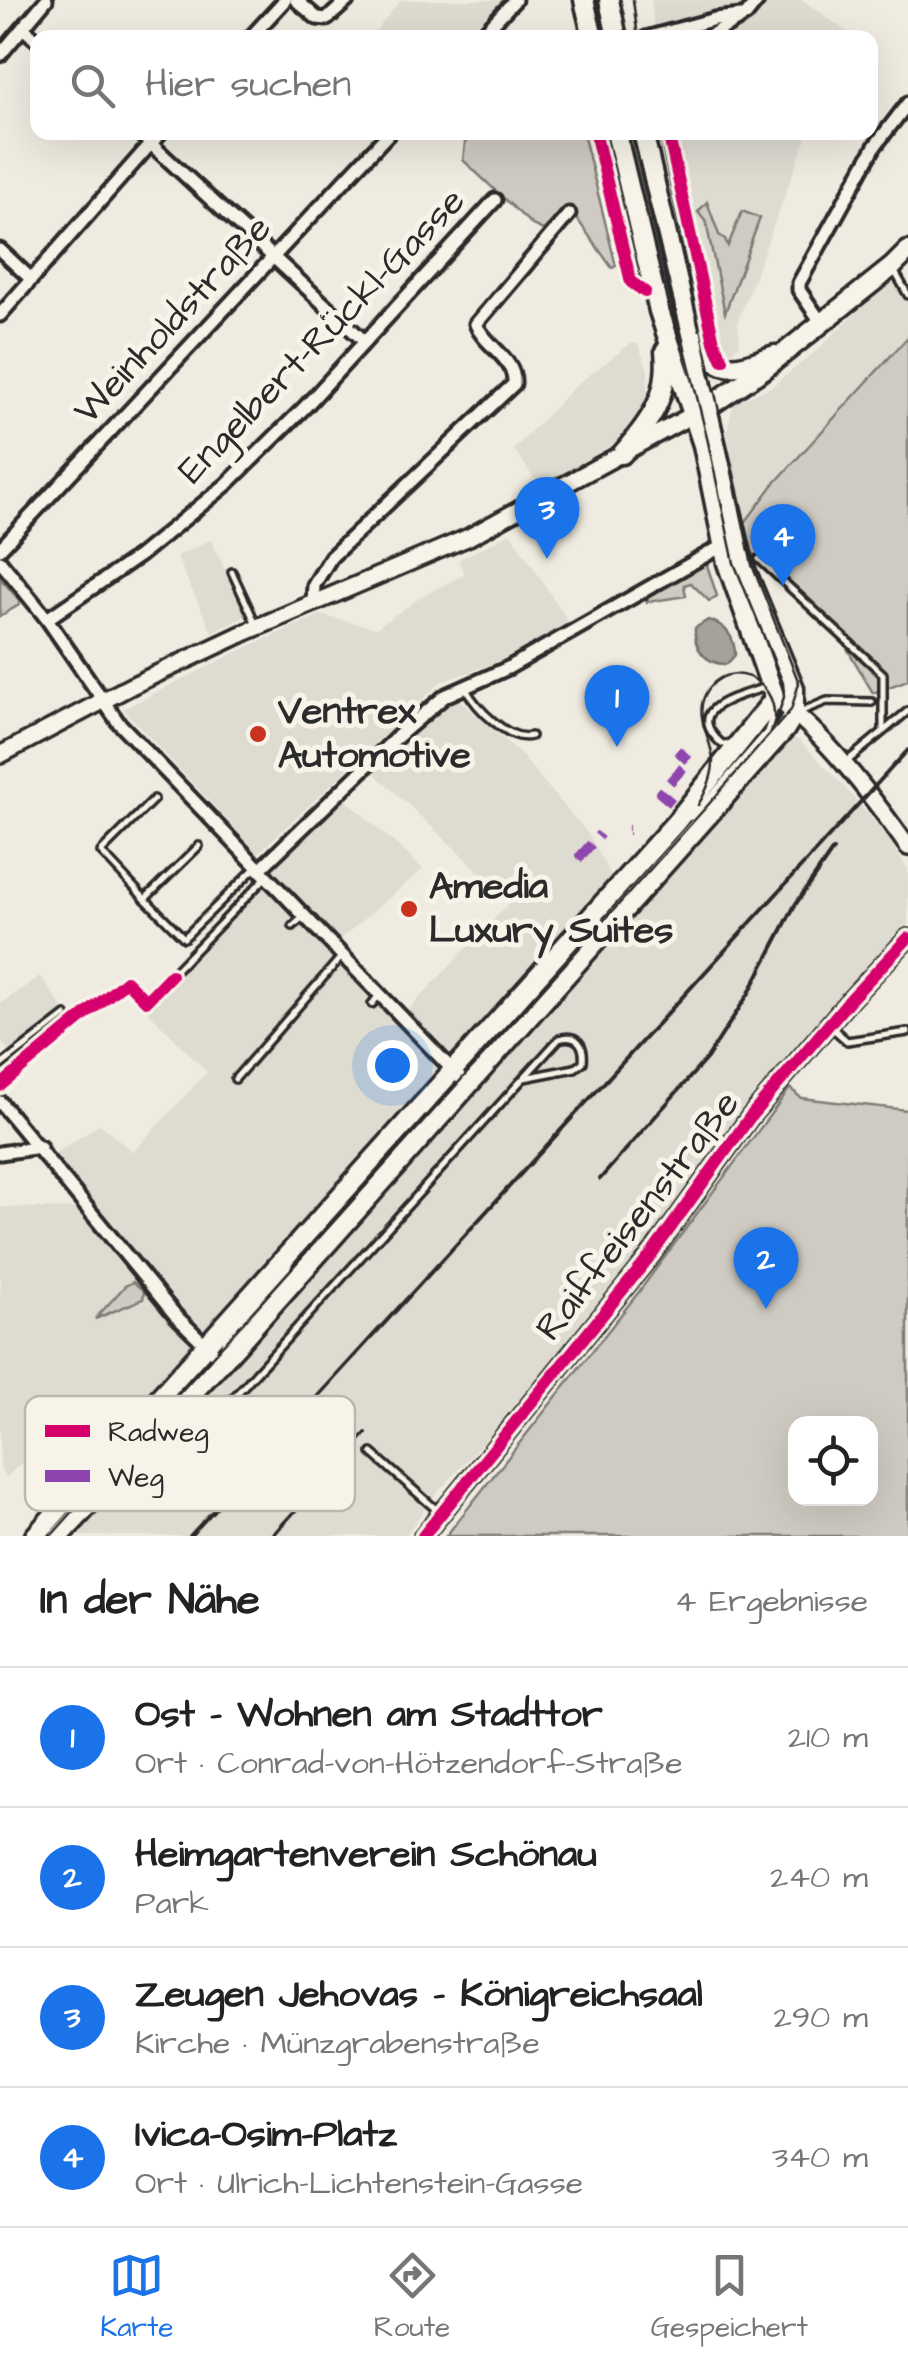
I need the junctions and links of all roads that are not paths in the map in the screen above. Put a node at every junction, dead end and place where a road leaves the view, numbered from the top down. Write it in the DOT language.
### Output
graph roads {
  1 [pos="46,0"];
  2 [pos="284,0"];
  3 [pos="296,0"];
  4 [pos="348,0"];
  5 [pos="514,0"];
  6 [pos="584,0"];
  7 [pos="609,0"];
  8 [pos="758,0"];
  9 [pos="741,16"];
  10 [pos="23,28"];
  11 [pos="257,30"];
  12 [pos="486,30"];
  13 [pos="591,30"];
  14 [pos="615,30"];
  15 [pos="675,30"];
  16 [pos="719,30"];
  17 [pos="30,34"];
  18 [pos="0,55"];
  19 [pos="908,102"];
  20 [pos="146,140"];
  21 [pos="154,140"];
  22 [pos="383,140"];
  23 [pos="618,140"];
  24 [pos="644,140"];
  25 [pos="150,144"];
  26 [pos="495,200"];
  27 [pos="569,214"];
  28 [pos="0,250"];
  29 [pos="908,251"];
  30 [pos="273,257"];
  31 [pos="892,268"];
  32 [pos="30,278"];
  33 [pos="908,295"];
  34 [pos="660,311"];
  35 [pos="0,315"];
  36 [pos="821,322"];
  37 [pos="690,330"];
  38 [pos="363,340"];
  39 [pos="779,354"];
  40 [pos="700,411"];
  41 [pos="622,454"];
  42 [pos="722,546"];
  43 [pos="0,548"];
  44 [pos="759,558"];
  45 [pos="0,561"];
  46 [pos="232,572"];
  47 [pos="313,603"];
  48 [pos="47,620"];
  49 [pos="257,627"];
  50 [pos="786,666"];
  51 [pos="465,686"];
  52 [pos="773,692"];
  53 [pos="102,702"];
  54 [pos="872,702"];
  55 [pos="908,710"];
  56 [pos="794,714"];
  57 [pos="883,730"];
  58 [pos="531,736"];
  59 [pos="740,741"];
  60 [pos="0,755"];
  61 [pos="843,765"];
  62 [pos="154,799"];
  63 [pos="676,822"];
  64 [pos="199,846"];
  65 [pos="908,846"];
  66 [pos="260,871"];
  67 [pos="145,899"];
  68 [pos="304,916"];
  69 [pos="292,926"];
  70 [pos="908,938"];
  71 [pos="342,956"];
  72 [pos="171,975"];
  73 [pos="66,1016"];
  74 [pos="829,1025"];
  75 [pos="908,1032"];
  76 [pos="0,1066"];
  77 [pos="460,1078"];
  78 [pos="524,1078"];
  79 [pos="235,1079"];
  80 [pos="0,1102"];
  81 [pos="40,1147"];
  82 [pos="0,1153"];
  83 [pos="293,1248"];
  84 [pos="307,1264"];
  85 [pos="288,1269"];
  86 [pos="224,1341"];
  87 [pos="206,1347"];
  88 [pos="221,1360"];
  89 [pos="158,1396"];
  90 [pos="189,1396"];
  91 [pos="235,1396"];
  92 [pos="372,1453"];
  93 [pos="56,1511"];
  94 [pos="83,1511"];
  95 [pos="441,1514"];
  96 [pos="35,1536"];
  97 [pos="60,1536"];
  98 [pos="423,1536"];
  1 -- 10 [label="street"];
  2 -- 11 [label="street"];
  3 -- 4 [label="street"];
  5 -- 12 [label="street"];
  6 -- 13 [label="main road"];
  7 -- 14 [label="main road"];
  8 -- 9 [label="street"];
  9 -- 15 [label="street"];
  9 -- 16 [label="street"];
  10 -- 17 [label="street"];
  10 -- 18 [label="street"];
  19 -- 36 [label="street"];
  20 -- 25 [label="street"];
  21 -- 25 [label="street"];
  22 -- 30 [label="street, Weinholdstraße"];
  23 -- 34 [label="main road"];
  24 -- 37 [label="main road"];
  25 -- 30 [label="street"];
  25 -- 32 [label="street"];
  26 -- 38 [label="street, Engelbert-Rückl-Gasse"];
  27 -- 47 [label="street"];
  28 -- 32 [label="street"];
  29 -- 31 [label="main road"];
  30 -- 38 [label="street"];
  30 -- 43 [label="street, Weinholdstraße"];
  31 -- 33 [label="lane"];
  31 -- 36 [label="main road"];
  32 -- 35 [label="street"];
  34 -- 40 [label="main road"];
  34 -- 41 [label="main road"];
  36 -- 39 [label="main road"];
  37 -- 39 [label="main road"];
  37 -- 40 [label="main road"];
  38 -- 48 [label="street, Engelbert-Rückl-Gasse"];
  39 -- 40 [label="main road"];
  40 -- 41 [label="street"];
  40 -- 42 [label="main road"];
  40 -- 50 [label="main road"];
  41 -- 47 [label="street"];
  42 -- 51 [label="street"];
  42 -- 52 [label="main road"];
  44 -- 57 [label="lane"];
  45 -- 48 [label="street"];
  46 -- 49 [label="lane"];
  47 -- 49 [label="street"];
  48 -- 53 [label="street"];
  49 -- 53 [label="street"];
  50 -- 52 [label="lane"];
  50 -- 56 [label="main road"];
  51 -- 58 [label="lane"];
  51 -- 66 [label="street"];
  52 -- 56 [label="street"];
  52 -- 59 [label="main road"];
  52 -- 59 [label="lane"];
  52 -- 63 [label="lane"];
  53 -- 60 [label="street"];
  53 -- 66 [label="street"];
  54 -- 56 [label="lane"];
  55 -- 57 [label="lane"];
  56 -- 61 [label="street"];
  56 -- 77 [label="main road"];
  57 -- 61 [label="lane"];
  59 -- 63 [label="main road"];
  61 -- 65 [label="street"];
  62 -- 67 [label="lane"];
  63 -- 77 [label="main road"];
  64 -- 67 [label="lane"];
  66 -- 67 [label="lane"];
  66 -- 68 [label="street"];
  66 -- 72 [label="lane"];
  68 -- 69 [label="lane"];
  68 -- 71 [label="street"];
  70 -- 74 [label="street, Raiffeisenstraße"];
  71 -- 77 [label="street"];
  71 -- 79 [label="lane"];
  73 -- 76 [label="lane"];
  74 -- 75 [label="lane"];
  74 -- 95 [label="street, Raiffeisenstraße"];
  77 -- 83 [label="main road"];
  77 -- 84 [label="main road"];
  78 -- 78 [label="lane"];
  78 -- 91 [label="lane"];
  80 -- 81 [label="street"];
  81 -- 82 [label="street"];
  81 -- 87 [label="street"];
  83 -- 85 [label="lane"];
  83 -- 87 [label="main road"];
  84 -- 85 [label="lane"];
  84 -- 88 [label="main road"];
  85 -- 86 [label="lane"];
  86 -- 87 [label="lane"];
  86 -- 88 [label="lane"];
  87 -- 88 [label="street"];
  87 -- 89 [label="main road"];
  88 -- 90 [label="main road"];
  92 -- 95 [label="lane"];
  93 -- 96 [label="main road"];
  94 -- 97 [label="main road"];
  95 -- 98 [label="street, Raiffeisenstraße"];
}
